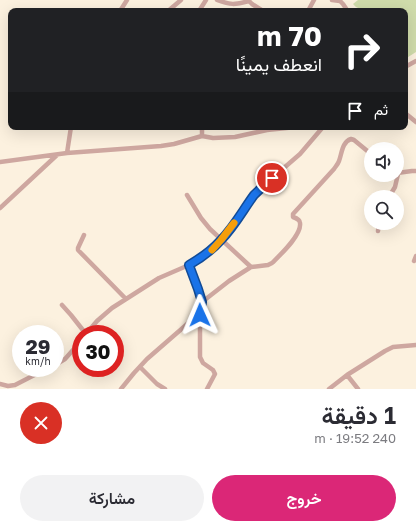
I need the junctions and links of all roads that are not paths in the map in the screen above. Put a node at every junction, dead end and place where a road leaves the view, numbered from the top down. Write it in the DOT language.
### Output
graph roads {
  1 [pos="180,0"];
  2 [pos="217,0"];
  3 [pos="249,0"];
  4 [pos="332,0"];
  5 [pos="237,4"];
  6 [pos="171,8"];
  7 [pos="235,8"];
  8 [pos="259,8"];
  9 [pos="346,8"];
  10 [pos="408,115"];
  11 [pos="416,122"];
  12 [pos="71,130"];
  13 [pos="202,130"];
  14 [pos="261,130"];
  15 [pos="320,130"];
  16 [pos="202,136"];
  17 [pos="364,148"];
  18 [pos="67,154"];
  19 [pos="58,155"];
  20 [pos="0,162"];
  21 [pos="404,171"];
  22 [pos="416,171"];
  23 [pos="187,195"];
  24 [pos="0,208"];
  25 [pos="84,235"];
  26 [pos="221,240"];
  27 [pos="189,265"];
  28 [pos="251,267"];
  29 [pos="126,299"];
  30 [pos="202,302"];
  31 [pos="62,306"];
  32 [pos="200,315"];
  33 [pos="79,325"];
  34 [pos="94,325"];
  35 [pos="416,345"];
  36 [pos="72,351"];
  37 [pos="64,360"];
  38 [pos="140,367"];
  39 [pos="347,375"];
  40 [pos="31,377"];
  41 [pos="1,383"];
  42 [pos="121,389"];
  43 [pos="165,389"];
  44 [pos="207,389"];
  45 [pos="329,389"];
  46 [pos="358,389"];
  1 -- 6 [label="street"];
  2 -- 5 [label="street"];
  3 -- 5 [label="street"];
  3 -- 8 [label="street"];
  4 -- 9 [label="street"];
  5 -- 7 [label="street"];
  10 -- 11 [label="street"];
  12 -- 18 [label="street"];
  13 -- 16 [label="street"];
  14 -- 16 [label="street"];
  15 -- 26 [label="street"];
  16 -- 18 [label="street"];
  17 -- 28 [label="street"];
  18 -- 19 [label="street"];
  19 -- 20 [label="street"];
  19 -- 24 [label="street"];
  21 -- 22 [label="street"];
  23 -- 26 [label="street"];
  25 -- 29 [label="street"];
  26 -- 27 [label="street"];
  26 -- 28 [label="street"];
  27 -- 29 [label="street"];
  27 -- 30 [label="street"];
  28 -- 30 [label="street"];
  29 -- 34 [label="street"];
  30 -- 32 [label="street"];
  31 -- 33 [label="street"];
  32 -- 38 [label="street"];
  32 -- 44 [label="street"];
  35 -- 39 [label="street"];
  36 -- 37 [label="street"];
  38 -- 42 [label="street"];
  38 -- 43 [label="street"];
  39 -- 45 [label="street"];
  39 -- 46 [label="street"];
  40 -- 41 [label="street"];
}
